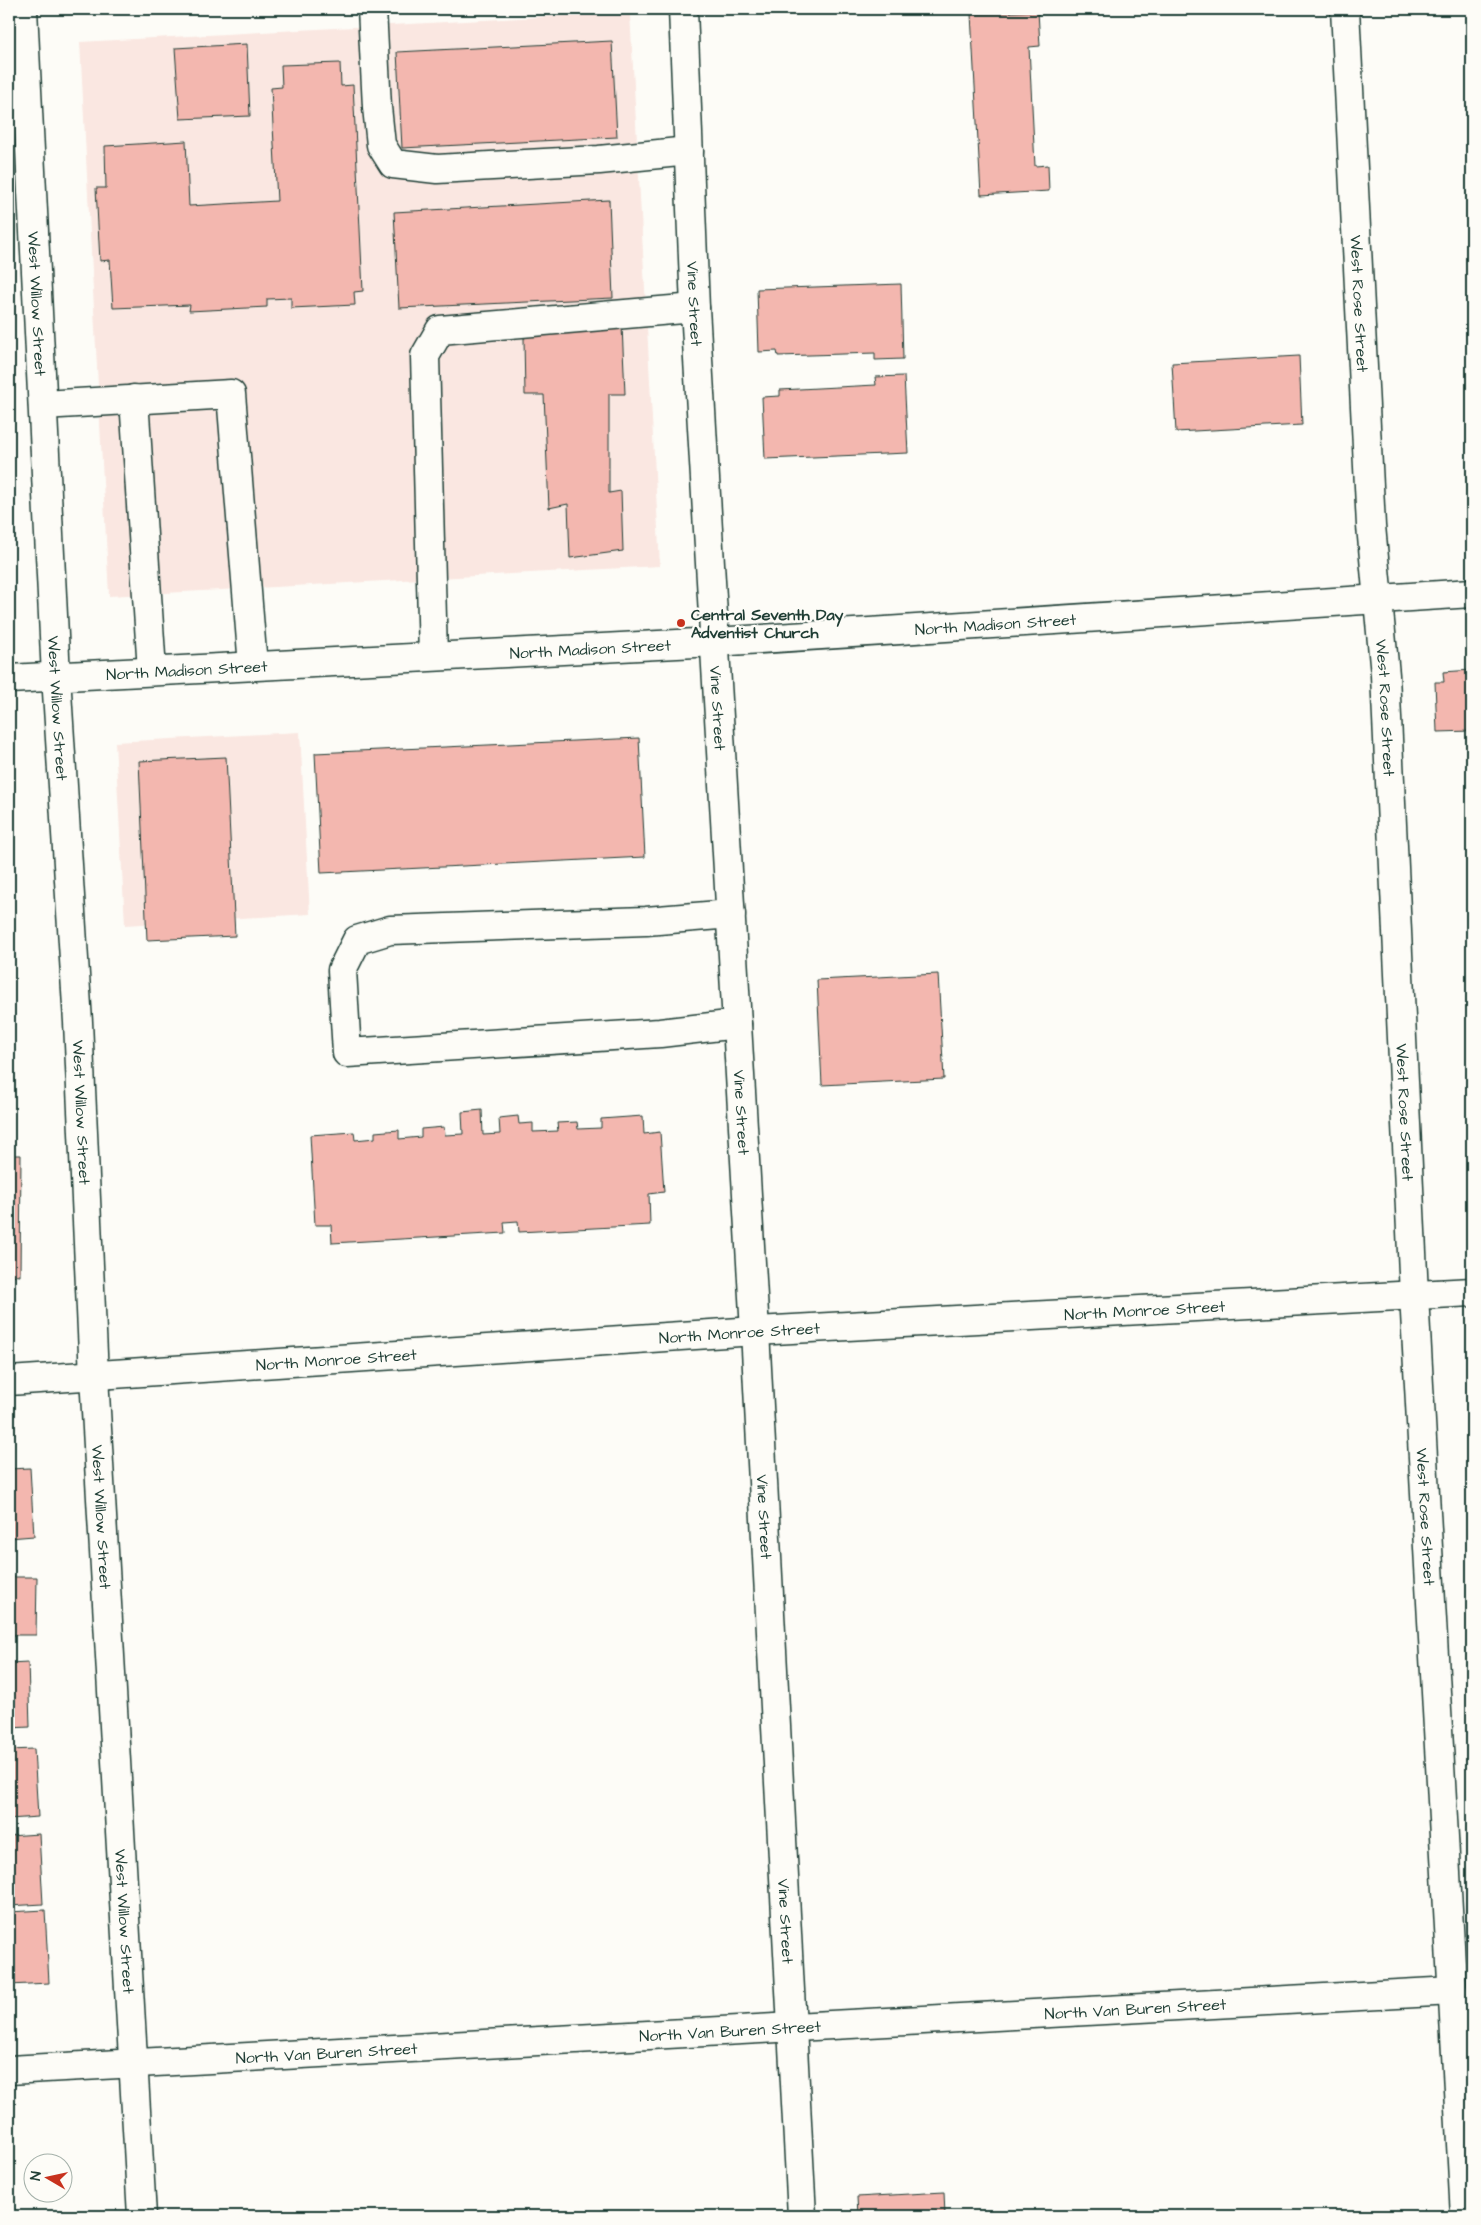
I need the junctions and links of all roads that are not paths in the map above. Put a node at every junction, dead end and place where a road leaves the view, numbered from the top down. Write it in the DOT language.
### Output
graph roads {
  1 [pos="23,9"];
  2 [pos="372,9"];
  3 [pos="683,9"];
  4 [pos="1345,9"];
  5 [pos="689,151"];
  6 [pos="695,308"];
  7 [pos="134,400"];
  8 [pos="43,405"];
  9 [pos="1472,593"];
  10 [pos="1378,599"];
  11 [pos="715,642"];
  12 [pos="433,656"];
  13 [pos="253,666"];
  14 [pos="152,671"];
  15 [pos="56,676"];
  16 [pos="9,679"];
  17 [pos="731,914"];
  18 [pos="737,1024"];
  19 [pos="1472,1292"];
  20 [pos="1414,1295"];
  21 [pos="755,1330"];
  22 [pos="94,1376"];
  23 [pos="9,1381"];
  24 [pos="1453,1991"];
  25 [pos="792,2027"];
  26 [pos="134,2064"];
  27 [pos="9,2070"];
  28 [pos="142,2216"];
  29 [pos="802,2216"];
  30 [pos="1465,2216"];
  1 -- 8 [label="street, West Willow Street"];
  2 -- 5 [label="street"];
  3 -- 5 [label="street, Vine Street"];
  4 -- 10 [label="street, West Rose Street"];
  5 -- 6 [label="street, Vine Street"];
  6 -- 11 [label="street, Vine Street"];
  6 -- 12 [label="street"];
  7 -- 8 [label="street"];
  7 -- 13 [label="street"];
  7 -- 14 [label="street"];
  8 -- 15 [label="street, West Willow Street"];
  9 -- 10 [label="street, North Madison Street"];
  10 -- 11 [label="street, North Madison Street"];
  10 -- 20 [label="street, West Rose Street"];
  11 -- 12 [label="street, North Madison Street"];
  11 -- 17 [label="street, Vine Street"];
  12 -- 13 [label="street, North Madison Street"];
  13 -- 14 [label="street, North Madison Street"];
  14 -- 15 [label="street, North Madison Street"];
  15 -- 16 [label="street, North Madison Street"];
  15 -- 22 [label="street, West Willow Street"];
  17 -- 18 [label="street, Vine Street"];
  17 -- 18 [label="street"];
  18 -- 21 [label="street, Vine Street"];
  19 -- 20 [label="street, North Monroe Street"];
  20 -- 21 [label="street, North Monroe Street"];
  20 -- 24 [label="street, West Rose Street"];
  21 -- 22 [label="street, North Monroe Street"];
  21 -- 25 [label="street, Vine Street"];
  22 -- 23 [label="street, North Monroe Street"];
  22 -- 26 [label="street, West Willow Street"];
  24 -- 25 [label="street, North Van Buren Street"];
  24 -- 30 [label="street, West Rose Street"];
  25 -- 26 [label="street, North Van Buren Street"];
  25 -- 29 [label="street, Vine Street"];
  26 -- 27 [label="street, North Van Buren Street"];
  26 -- 28 [label="street, West Willow Street"];
}
